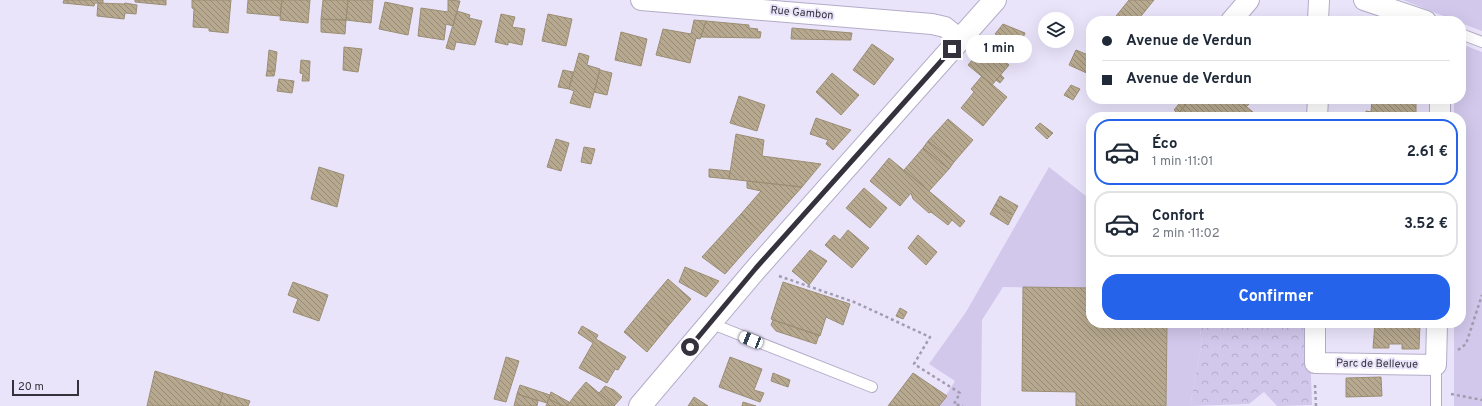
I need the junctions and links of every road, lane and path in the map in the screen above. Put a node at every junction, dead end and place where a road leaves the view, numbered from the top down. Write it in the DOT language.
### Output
graph roads {
  1 [pos="641,0"];
  2 [pos="995,0"];
  3 [pos="1249,0"];
  4 [pos="1319,0"];
  5 [pos="1364,0"];
  6 [pos="1235,16"];
  7 [pos="1318,16"];
  8 [pos="1411,16"];
  9 [pos="1466,36"];
  10 [pos="960,39"];
  11 [pos="1482,42"];
  12 [pos="756,268"];
  13 [pos="1482,295"];
  14 [pos="710,323"];
  15 [pos="1315,328"];
  16 [pos="1437,328"];
  17 [pos="1436,366"];
  18 [pos="872,387"];
  19 [pos="640,406"];
  20 [pos="963,406"];
  21 [pos="1436,406"];
  1 -- 10 [label="street, Rue Gambon"];
  2 -- 10 [label="main road"];
  3 -- 6 [label="street"];
  4 -- 7 [label="street"];
  5 -- 8 [label="street"];
  9 -- 11 [label="lane"];
  10 -- 12 [label="main road"];
  12 -- 14 [label="main road"];
  12 -- 20 [label="path"];
  13 -- 17 [label="path"];
  14 -- 18 [label="lane"];
  14 -- 19 [label="main road"];
  15 -- 17 [label="street, Parc de Bellevue"];
  16 -- 17 [label="street"];
  17 -- 21 [label="lane"];
}
